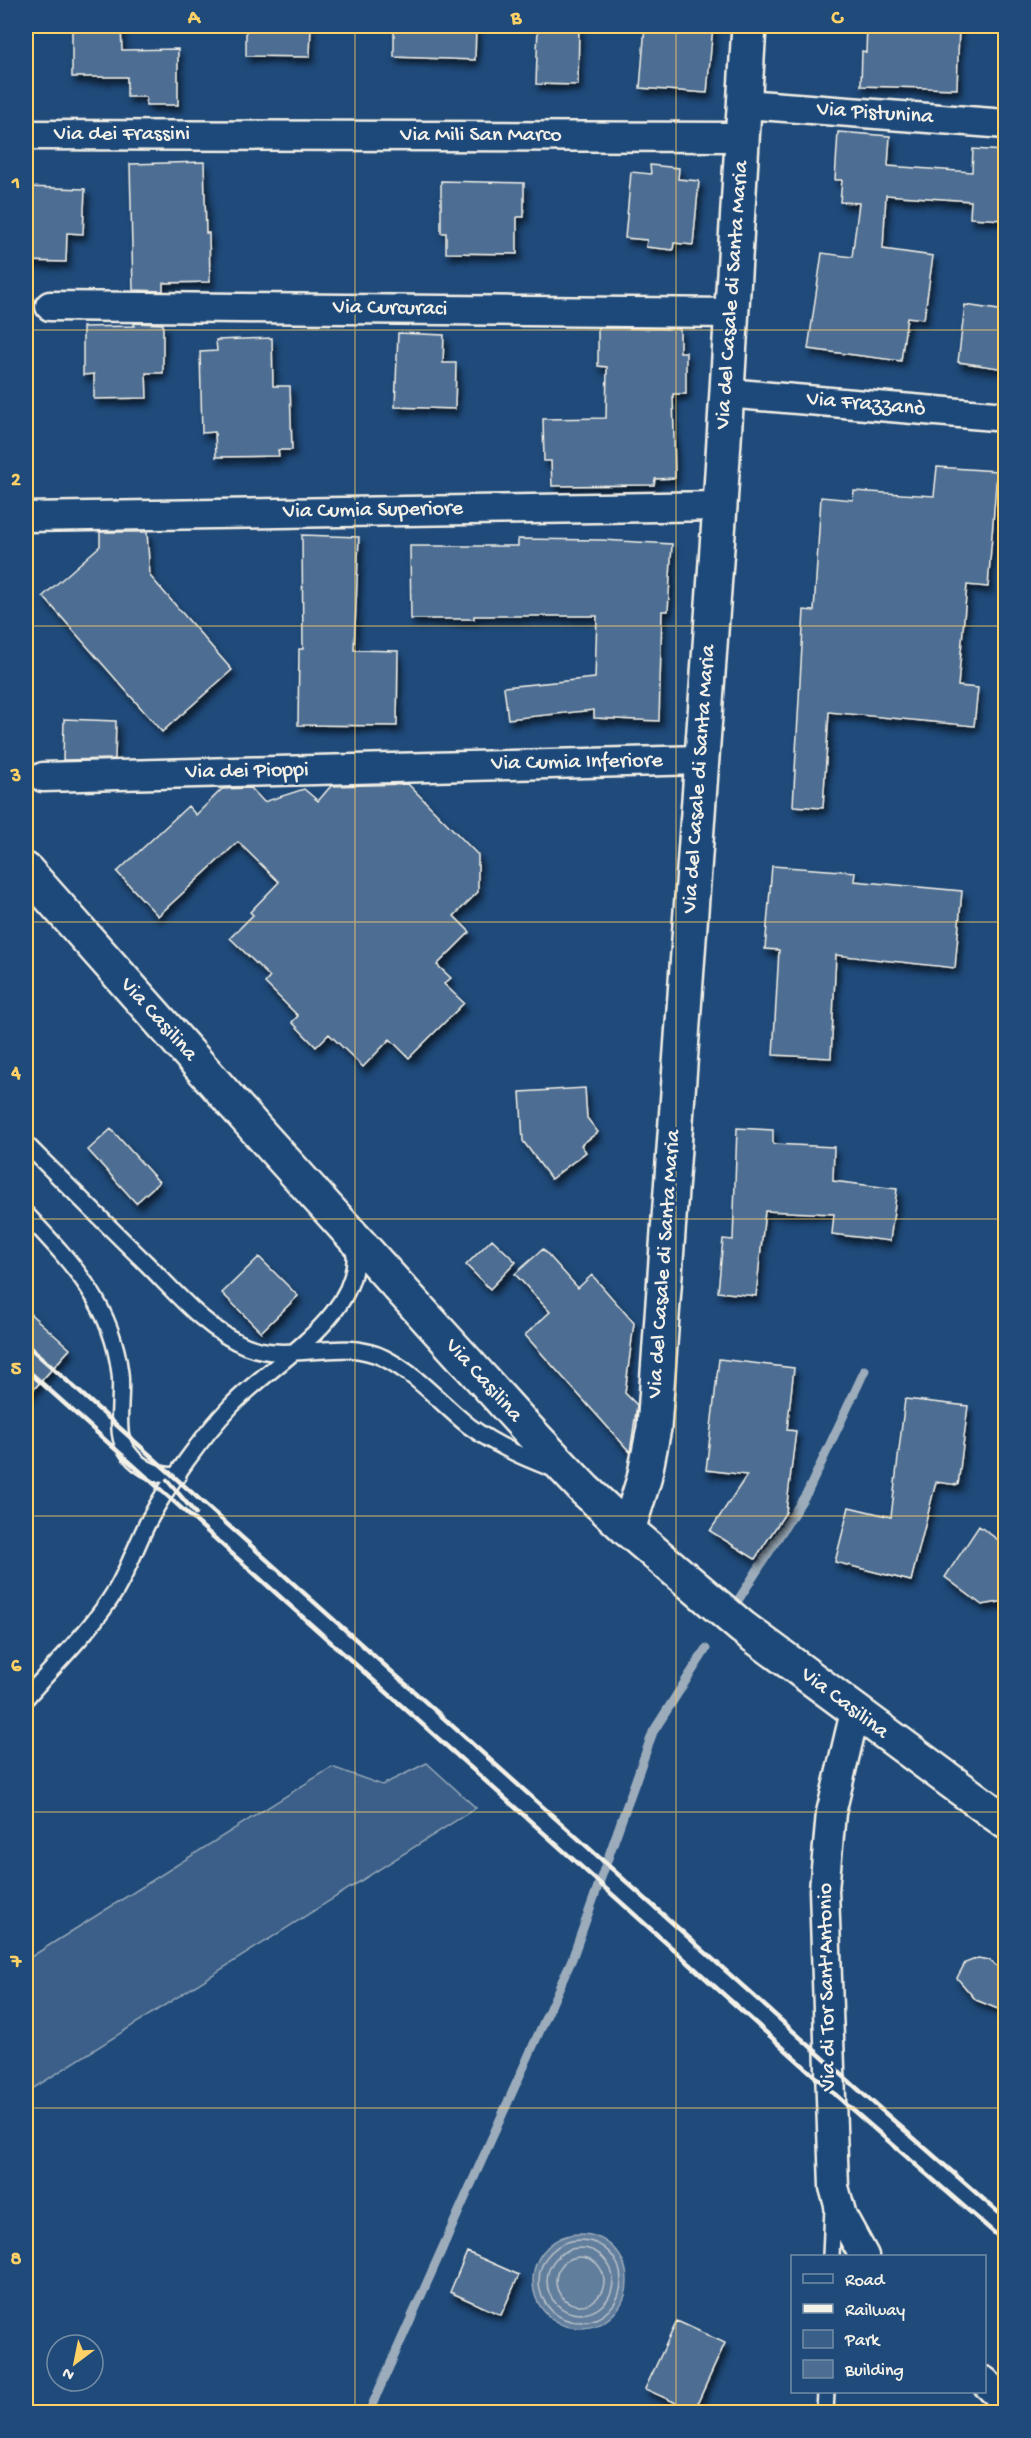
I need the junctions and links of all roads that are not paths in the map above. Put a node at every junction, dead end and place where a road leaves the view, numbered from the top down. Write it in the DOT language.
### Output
graph roads {
  1 [pos="749,26"];
  2 [pos="745,104"];
  3 [pos="1005,124"];
  4 [pos="26,135"];
  5 [pos="219,135"];
  6 [pos="742,137"];
  7 [pos="50,306"];
  8 [pos="731,313"];
  9 [pos="726,393"];
  10 [pos="1005,417"];
  11 [pos="720,506"];
  12 [pos="26,517"];
  13 [pos="702,760"];
  14 [pos="452,766"];
  15 [pos="43,777"];
  16 [pos="26,870"];
  17 [pos="26,1144"];
  18 [pos="26,1214"];
  19 [pos="353,1237"];
  20 [pos="295,1352"];
  21 [pos="178,1476"];
  22 [pos="572,1476"];
  23 [pos="628,1530"];
  24 [pos="26,1698"];
  25 [pos="855,1712"];
  26 [pos="1005,1822"];
  27 [pos="834,2187"];
  28 [pos="831,2255"];
  29 [pos="863,2255"];
  30 [pos="986,2383"];
  31 [pos="826,2393"];
  32 [pos="1005,2402"];
  33 [pos="825,2412"];
  1 -- 2 [label="street, Via del Casale di Santa Maria"];
  2 -- 3 [label="street, Via Pistunina"];
  2 -- 6 [label="street, Via del Casale di Santa Maria"];
  4 -- 5 [label="street, Via dei Frassini"];
  5 -- 6 [label="street, Via Mili San Marco"];
  6 -- 8 [label="street, Via del Casale di Santa Maria"];
  7 -- 8 [label="street, Via Curcuraci"];
  8 -- 9 [label="street, Via del Casale di Santa Maria"];
  9 -- 10 [label="street, Via Frazzanò"];
  9 -- 11 [label="street, Via del Casale di Santa Maria"];
  11 -- 12 [label="street, Via Cumia Superiore"];
  11 -- 13 [label="street, Via del Casale di Santa Maria"];
  13 -- 14 [label="street, Via Cumia Inferiore"];
  13 -- 23 [label="street, Via del Casale di Santa Maria"];
  14 -- 15 [label="street, Via dei Pioppi"];
  16 -- 19 [label="street, Via Casilina"];
  17 -- 20 [label="lane"];
  18 -- 21 [label="lane"];
  19 -- 20 [label="lane"];
  19 -- 22 [label="street, Via Casilina"];
  20 -- 21 [label="lane"];
  20 -- 22 [label="lane"];
  21 -- 24 [label="lane"];
  22 -- 23 [label="street, Via Casilina"];
  23 -- 25 [label="street, Via Casilina"];
  25 -- 26 [label="street, Via Casilina"];
  25 -- 27 [label="street, Via di Tor Sant'Antonio"];
  27 -- 28 [label="lane"];
  27 -- 29 [label="street, Via di Tor Sant'Antonio"];
  30 -- 32 [label="street"];
  31 -- 33 [label="lane"];
}
